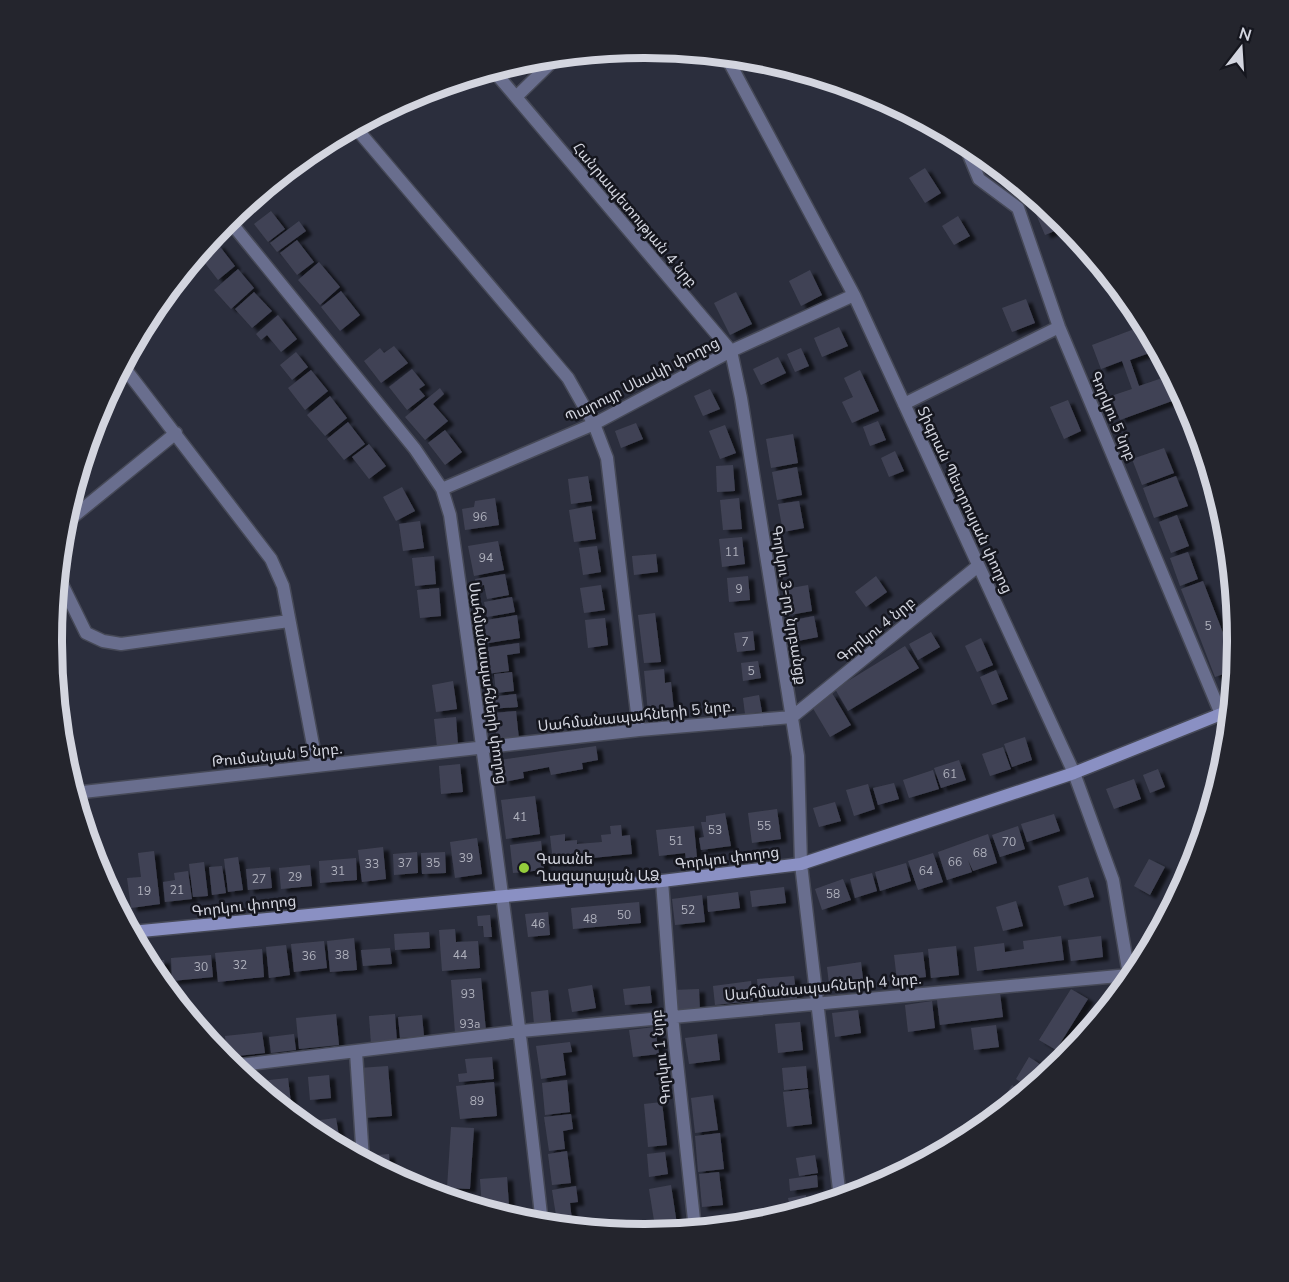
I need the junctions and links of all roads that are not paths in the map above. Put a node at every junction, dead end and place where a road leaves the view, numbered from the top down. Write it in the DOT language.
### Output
graph roads {
  1 [pos="731,65"];
  2 [pos="547,67"];
  3 [pos="499,77"];
  4 [pos="516,98"];
  5 [pos="360,133"];
  6 [pos="971,159"];
  7 [pos="235,227"];
  8 [pos="854,295"];
  9 [pos="1059,327"];
  10 [pos="731,351"];
  11 [pos="128,372"];
  12 [pos="904,404"];
  13 [pos="594,424"];
  14 [pos="176,433"];
  15 [pos="442,489"];
  16 [pos="76,514"];
  17 [pos="978,566"];
  18 [pos="64,589"];
  19 [pos="290,621"];
  20 [pos="1223,706"];
  21 [pos="1222,713"];
  22 [pos="792,717"];
  23 [pos="639,730"];
  24 [pos="483,747"];
  25 [pos="317,766"];
  26 [pos="1074,773"];
  27 [pos="82,792"];
  28 [pos="801,864"];
  29 [pos="662,881"];
  30 [pos="502,896"];
  31 [pos="140,931"];
  32 [pos="1128,967"];
  33 [pos="1121,976"];
  34 [pos="818,1002"];
  35 [pos="672,1016"];
  36 [pos="521,1031"];
  37 [pos="356,1052"];
  38 [pos="245,1065"];
  39 [pos="362,1150"];
  40 [pos="839,1190"];
  41 [pos="541,1214"];
  42 [pos="694,1221"];
  1 -- 8 [label="street, Տիգրան Պետրոսյան փողոց"];
  2 -- 4 [label="street"];
  3 -- 4 [label="street, Հանրապետության 4 նրբ"];
  4 -- 10 [label="street, Հանրապետության 4 նրբ"];
  5 -- 13 [label="street"];
  6 -- 9 [label="street, Գորկու 5 նրբ"];
  7 -- 15 [label="street, Սահմանապահների փողոց"];
  8 -- 10 [label="street, Պարույր Սևակի փողոց"];
  8 -- 12 [label="street, Տիգրան Պետրոսյան փողոց"];
  9 -- 12 [label="street"];
  9 -- 20 [label="street, Գորկու 5 նրբ"];
  10 -- 13 [label="street, Պարույր Սևակի փողոց"];
  10 -- 22 [label="street, Գորկու 3-րդ նրբանցք"];
  11 -- 14 [label="street"];
  12 -- 17 [label="street, Տիգրան Պետրոսյան փողոց"];
  13 -- 15 [label="street, Պարույր Սևակի փողոց"];
  13 -- 23 [label="street"];
  14 -- 16 [label="street"];
  14 -- 19 [label="street"];
  15 -- 24 [label="street, Սահմանապահների փողոց"];
  17 -- 22 [label="street, Գորկու 4 նրբ"];
  17 -- 26 [label="street, Տիգրան Պետրոսյան փողոց"];
  18 -- 19 [label="street"];
  19 -- 25 [label="street"];
  21 -- 26 [label="street, Գորկու փողոց"];
  22 -- 23 [label="street, Սահմանապահների 5 նրբ."];
  22 -- 28 [label="street, Գորկու 3-րդ նրբանցք"];
  23 -- 24 [label="street, Սահմանապահների 5 նրբ."];
  24 -- 25 [label="street, Թումանյան 5 նրբ."];
  24 -- 30 [label="street, Սահմանապահների փողոց"];
  25 -- 27 [label="street, Թումանյան 5 նրբ."];
  26 -- 28 [label="street, Գորկու փողոց"];
  26 -- 32 [label="street, Տիգրան Պետրոսյան փողոց"];
  28 -- 29 [label="street, Գորկու փողոց"];
  28 -- 34 [label="street, Գորկու 3-րդ նրբանցք"];
  29 -- 30 [label="street, Գորկու փողոց"];
  29 -- 35 [label="street, Գորկու 1 նրբ"];
  30 -- 31 [label="street, Գորկու փողոց"];
  30 -- 36 [label="street, Սահմանապահների փողոց"];
  33 -- 34 [label="street, Սահմանապահների 4 նրբ."];
  34 -- 35 [label="street, Սահմանապահների 4 նրբ."];
  34 -- 40 [label="street, Գորկու 3-րդ նրբանցք"];
  35 -- 36 [label="street, Սահմանապահների 4 նրբ."];
  35 -- 42 [label="street, Գորկու 1 նրբ"];
  36 -- 37 [label="street, Սահմանապահների 4 նրբ."];
  36 -- 41 [label="street, Սահմանապահների փողոց"];
  37 -- 38 [label="street, Սահմանապահների 4 նրբ."];
  37 -- 39 [label="street"];
}
